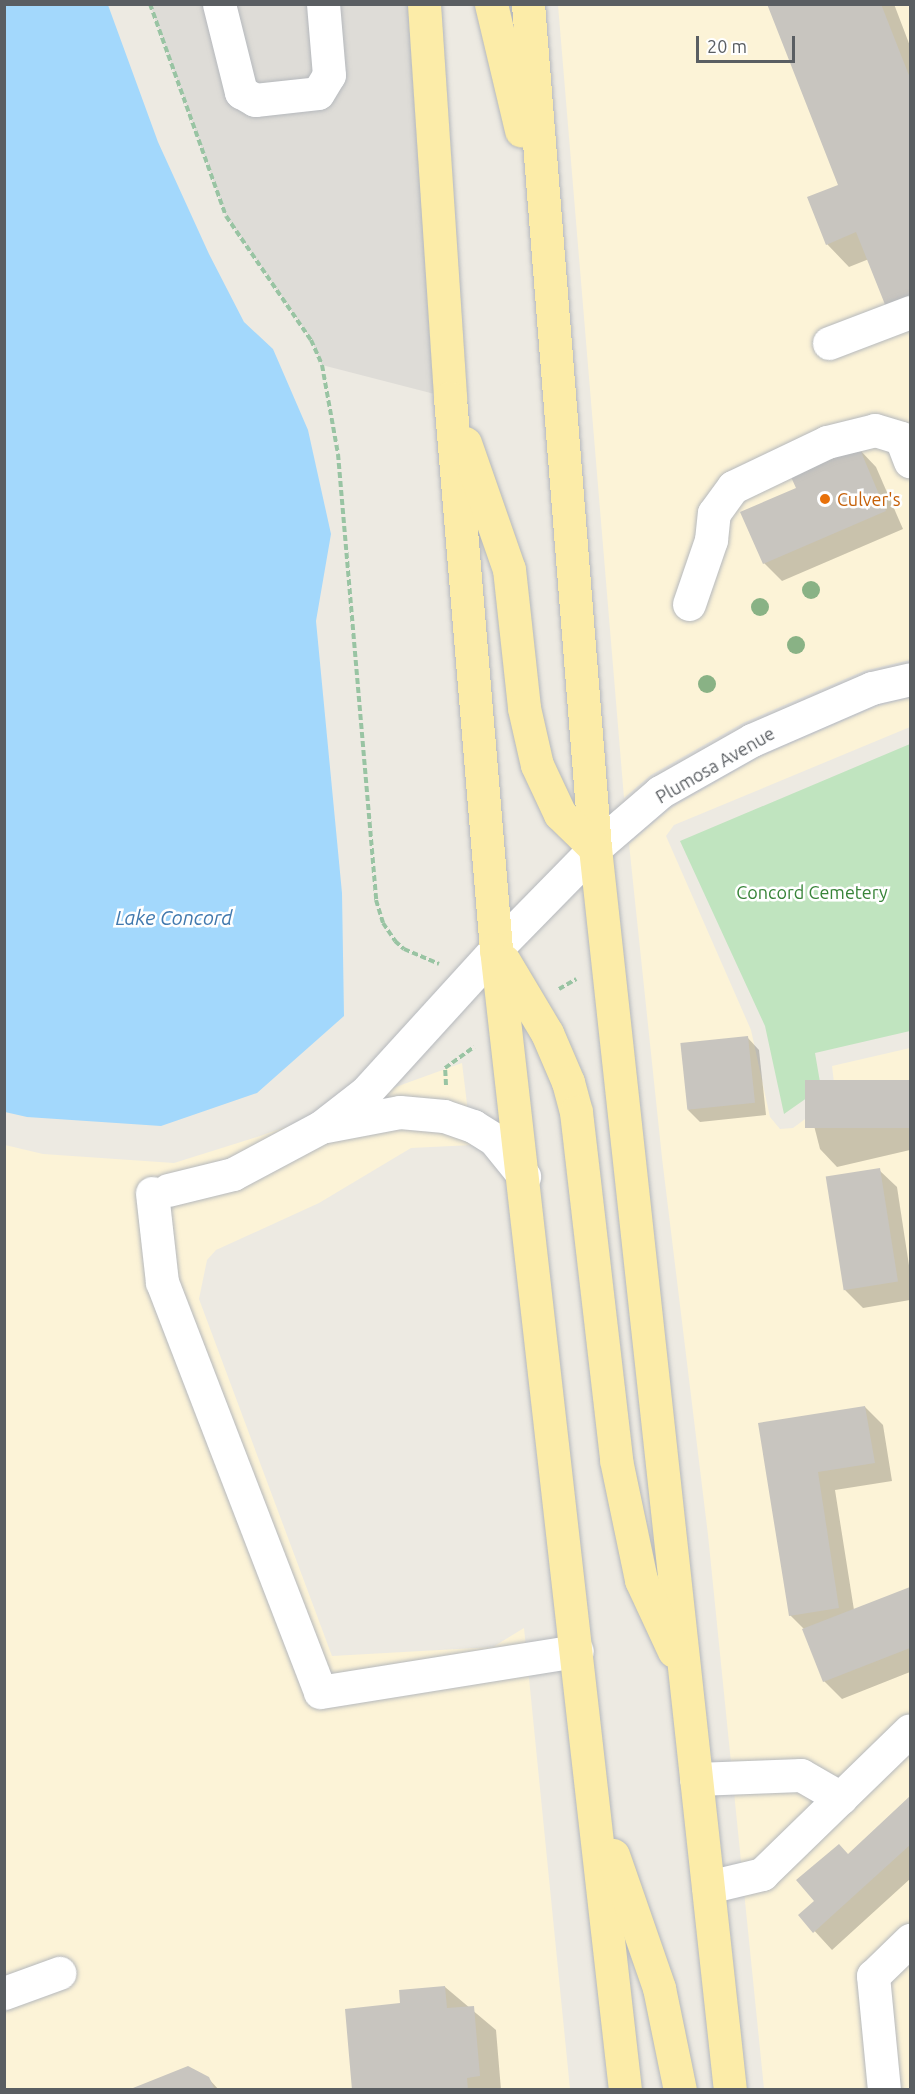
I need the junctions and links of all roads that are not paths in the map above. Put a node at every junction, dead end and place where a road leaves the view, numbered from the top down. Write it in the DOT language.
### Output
graph roads {
  1 [pos="219,4"];
  2 [pos="323,4"];
  3 [pos="424,4"];
  4 [pos="491,4"];
  5 [pos="528,4"];
  6 [pos="544,228"];
  7 [pos="910,312"];
  8 [pos="829,343"];
  9 [pos="450,398"];
  10 [pos="910,461"];
  11 [pos="689,604"];
  12 [pos="910,679"];
  13 [pos="595,848"];
  14 [pos="496,949"];
  15 [pos="321,1127"];
  16 [pos="524,1176"];
  17 [pos="577,1651"];
  18 [pos="685,1674"];
  19 [pos="910,1730"];
  20 [pos="696,1779"];
  21 [pos="841,1797"];
  22 [pos="594,1799"];
  23 [pos="708,1887"];
  24 [pos="910,1940"];
  25 [pos="59,1973"];
  26 [pos="4,1993"];
  27 [pos="625,2090"];
  28 [pos="680,2090"];
  29 [pos="730,2090"];
  30 [pos="884,2090"];
  1 -- 2 [label="street"];
  3 -- 9 [label="main road"];
  4 -- 6 [label="main road"];
  5 -- 6 [label="main road"];
  6 -- 13 [label="main road"];
  7 -- 8 [label="street"];
  9 -- 13 [label="main road"];
  9 -- 14 [label="main road"];
  10 -- 11 [label="street"];
  12 -- 13 [label="street, Plumosa Avenue"];
  13 -- 14 [label="street, Plumosa Avenue"];
  13 -- 18 [label="main road"];
  14 -- 15 [label="street, Plumosa Avenue"];
  14 -- 16 [label="main road"];
  14 -- 18 [label="main road"];
  15 -- 16 [label="street"];
  15 -- 17 [label="street"];
  16 -- 17 [label="main road"];
  17 -- 22 [label="main road"];
  18 -- 20 [label="main road"];
  19 -- 21 [label="street"];
  20 -- 21 [label="street"];
  20 -- 23 [label="main road"];
  21 -- 23 [label="street"];
  22 -- 27 [label="main road"];
  22 -- 28 [label="main road"];
  23 -- 29 [label="main road"];
  24 -- 30 [label="street"];
  25 -- 26 [label="street"];
}
